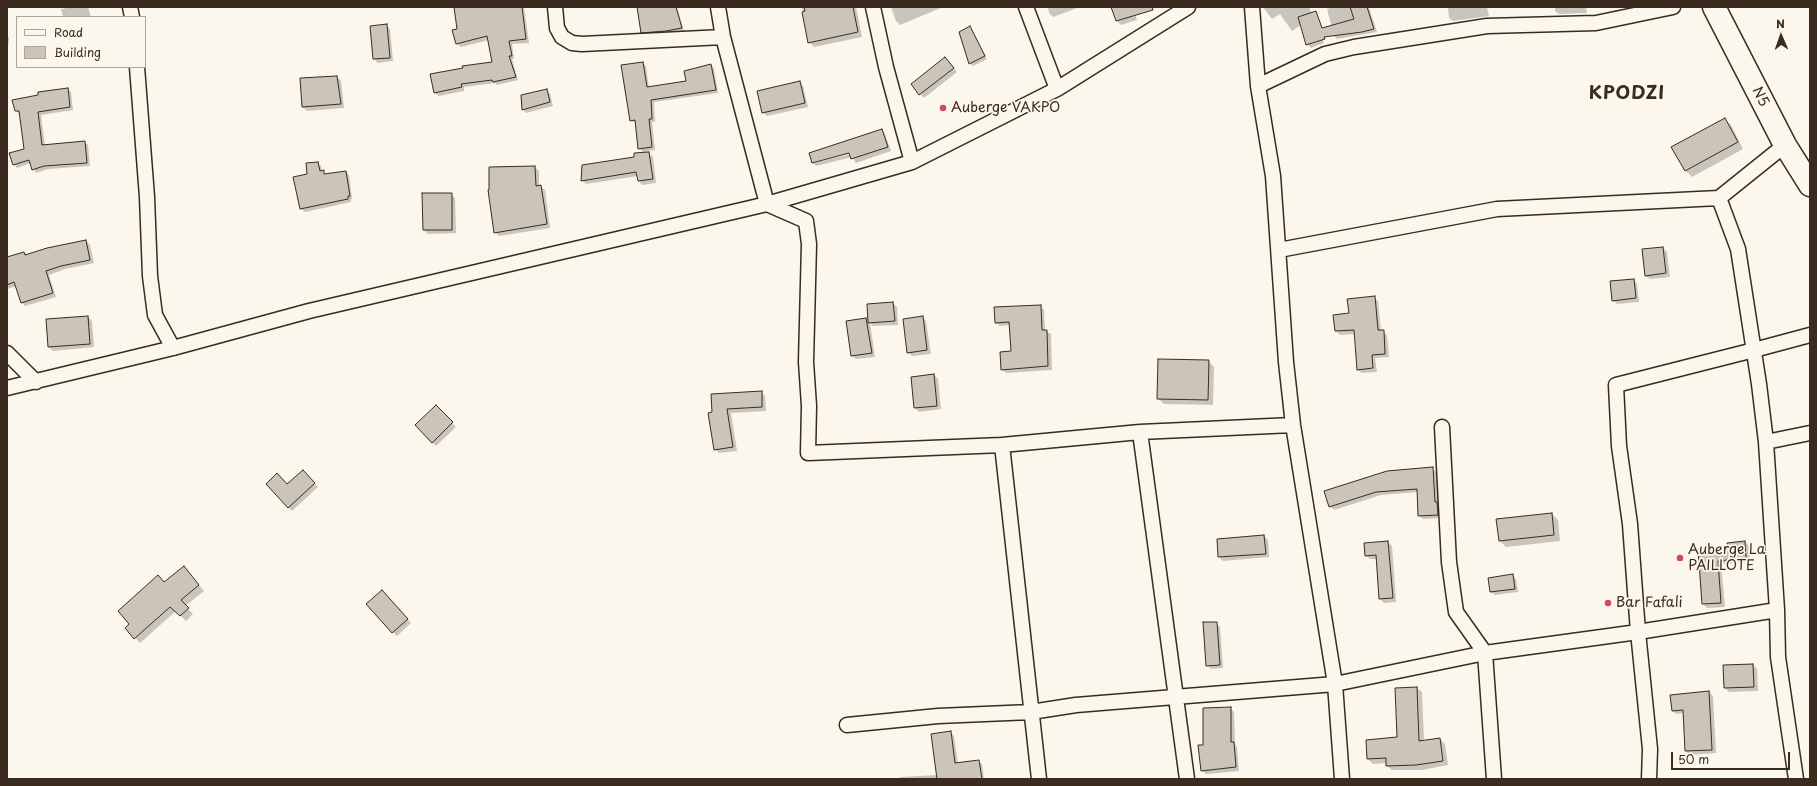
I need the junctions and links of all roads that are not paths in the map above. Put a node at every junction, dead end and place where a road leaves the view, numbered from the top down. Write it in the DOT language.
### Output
graph roads {
  1 [pos="555,7"];
  2 [pos="718,7"];
  3 [pos="873,7"];
  4 [pos="1026,7"];
  5 [pos="1188,7"];
  6 [pos="1252,7"];
  7 [pos="1673,7"];
  8 [pos="1714,7"];
  9 [pos="723,37"];
  10 [pos="137,68"];
  11 [pos="1258,86"];
  12 [pos="1057,89"];
  13 [pos="1785,145"];
  14 [pos="912,162"];
  15 [pos="1810,185"];
  16 [pos="1718,198"];
  17 [pos="767,204"];
  18 [pos="1279,250"];
  19 [pos="1810,335"];
  20 [pos="173,348"];
  21 [pos="1754,350"];
  22 [pos="7,353"];
  23 [pos="36,382"];
  24 [pos="7,388"];
  25 [pos="1293,425"];
  26 [pos="1442,427"];
  27 [pos="1140,432"];
  28 [pos="1810,433"];
  29 [pos="1766,442"];
  30 [pos="1002,445"];
  31 [pos="1777,610"];
  32 [pos="1638,632"];
  33 [pos="1486,653"];
  34 [pos="1335,684"];
  35 [pos="1176,697"];
  36 [pos="1031,712"];
  37 [pos="847,725"];
  38 [pos="1039,779"];
  39 [pos="1187,779"];
  40 [pos="1342,779"];
  41 [pos="1494,779"];
  42 [pos="1649,779"];
  43 [pos="1796,779"];
  1 -- 9 [label="street"];
  2 -- 9 [label="street"];
  3 -- 14 [label="street"];
  4 -- 12 [label="street"];
  5 -- 12 [label="street"];
  6 -- 11 [label="street"];
  7 -- 11 [label="street"];
  8 -- 13 [label="main road, N5 / N5"];
  9 -- 17 [label="street"];
  10 -- 20 [label="street"];
  11 -- 18 [label="street"];
  12 -- 14 [label="street"];
  13 -- 15 [label="main road, N5 / N5"];
  13 -- 16 [label="street"];
  14 -- 17 [label="street"];
  16 -- 18 [label="street"];
  16 -- 21 [label="street"];
  17 -- 20 [label="street"];
  17 -- 30 [label="street"];
  18 -- 25 [label="street"];
  19 -- 21 [label="street"];
  20 -- 23 [label="street"];
  21 -- 29 [label="street"];
  21 -- 32 [label="street"];
  22 -- 23 [label="street"];
  23 -- 24 [label="street"];
  25 -- 27 [label="street"];
  25 -- 34 [label="street"];
  26 -- 33 [label="street"];
  27 -- 30 [label="street"];
  27 -- 35 [label="street"];
  28 -- 29 [label="street"];
  29 -- 31 [label="street"];
  30 -- 36 [label="street"];
  31 -- 32 [label="street"];
  31 -- 43 [label="street"];
  32 -- 33 [label="street"];
  32 -- 42 [label="street"];
  33 -- 34 [label="street"];
  33 -- 41 [label="street"];
  34 -- 35 [label="street"];
  34 -- 40 [label="street"];
  35 -- 36 [label="street"];
  35 -- 39 [label="street"];
  36 -- 37 [label="street"];
  36 -- 38 [label="street"];
}
